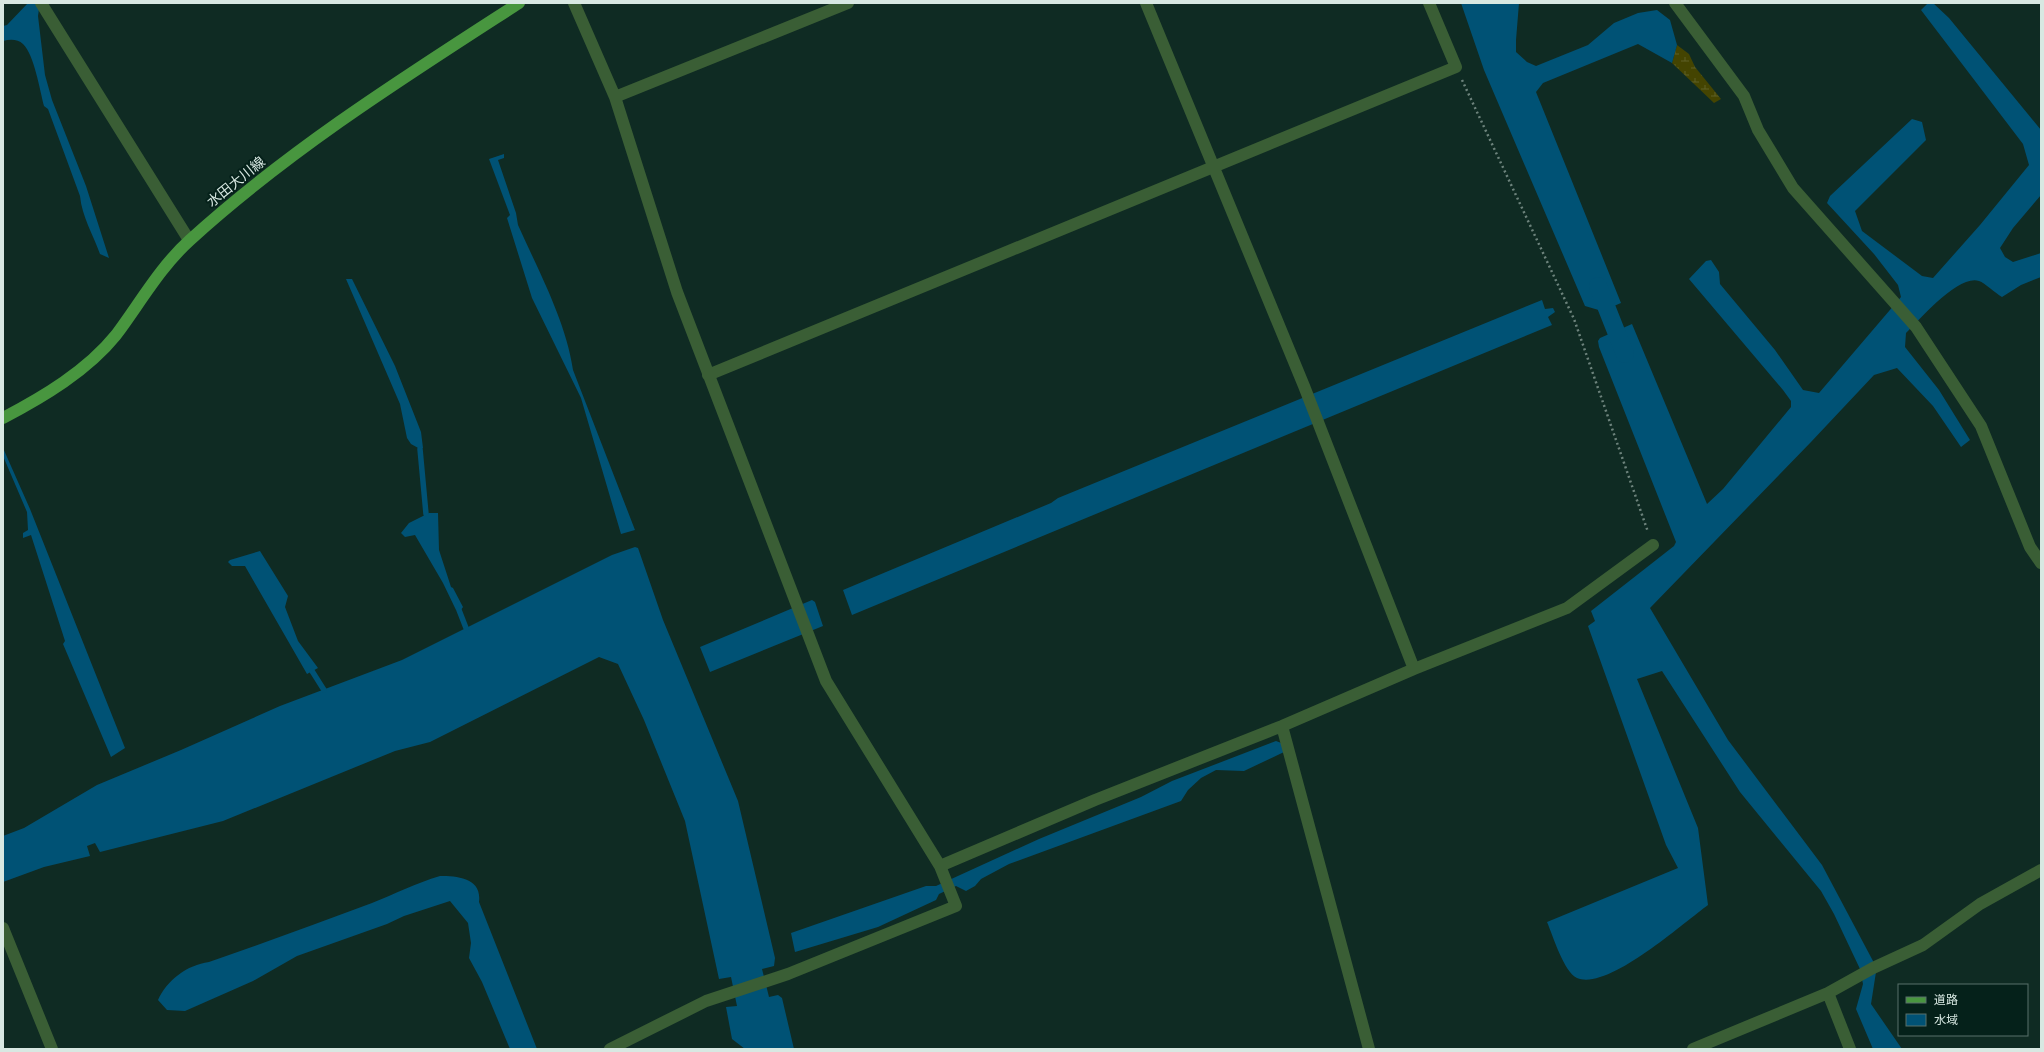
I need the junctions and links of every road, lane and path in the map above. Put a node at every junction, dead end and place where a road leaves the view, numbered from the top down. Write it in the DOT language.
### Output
graph roads {
  1 [pos="41,3"];
  2 [pos="519,3"];
  3 [pos="574,3"];
  4 [pos="848,3"];
  5 [pos="1146,3"];
  6 [pos="1429,3"];
  7 [pos="1675,3"];
  8 [pos="1456,67"];
  9 [pos="614,97"];
  10 [pos="1212,166"];
  11 [pos="189,240"];
  12 [pos="708,375"];
  13 [pos="3,418"];
  14 [pos="1653,545"];
  15 [pos="2041,563"];
  16 [pos="1414,669"];
  17 [pos="1282,726"];
  18 [pos="940,866"];
  19 [pos="2041,870"];
  20 [pos="3,928"];
  21 [pos="1828,993"];
  22 [pos="52,1049"];
  23 [pos="610,1049"];
  24 [pos="1369,1049"];
  25 [pos="1693,1049"];
  26 [pos="1850,1049"];
  1 -- 11 [label="street"];
  2 -- 11 [label="main road, 水田大川線"];
  3 -- 9 [label="street"];
  4 -- 9 [label="street"];
  5 -- 10 [label="street"];
  6 -- 8 [label="street"];
  7 -- 15 [label="street"];
  8 -- 10 [label="street"];
  8 -- 14 [label="path"];
  9 -- 12 [label="street"];
  10 -- 12 [label="street"];
  10 -- 16 [label="street"];
  11 -- 13 [label="main road, 水田大川線"];
  12 -- 18 [label="street"];
  14 -- 16 [label="street"];
  16 -- 17 [label="street"];
  17 -- 18 [label="street"];
  17 -- 24 [label="street"];
  18 -- 23 [label="street"];
  19 -- 21 [label="street"];
  20 -- 22 [label="street"];
  21 -- 25 [label="street"];
  21 -- 26 [label="street"];
}
